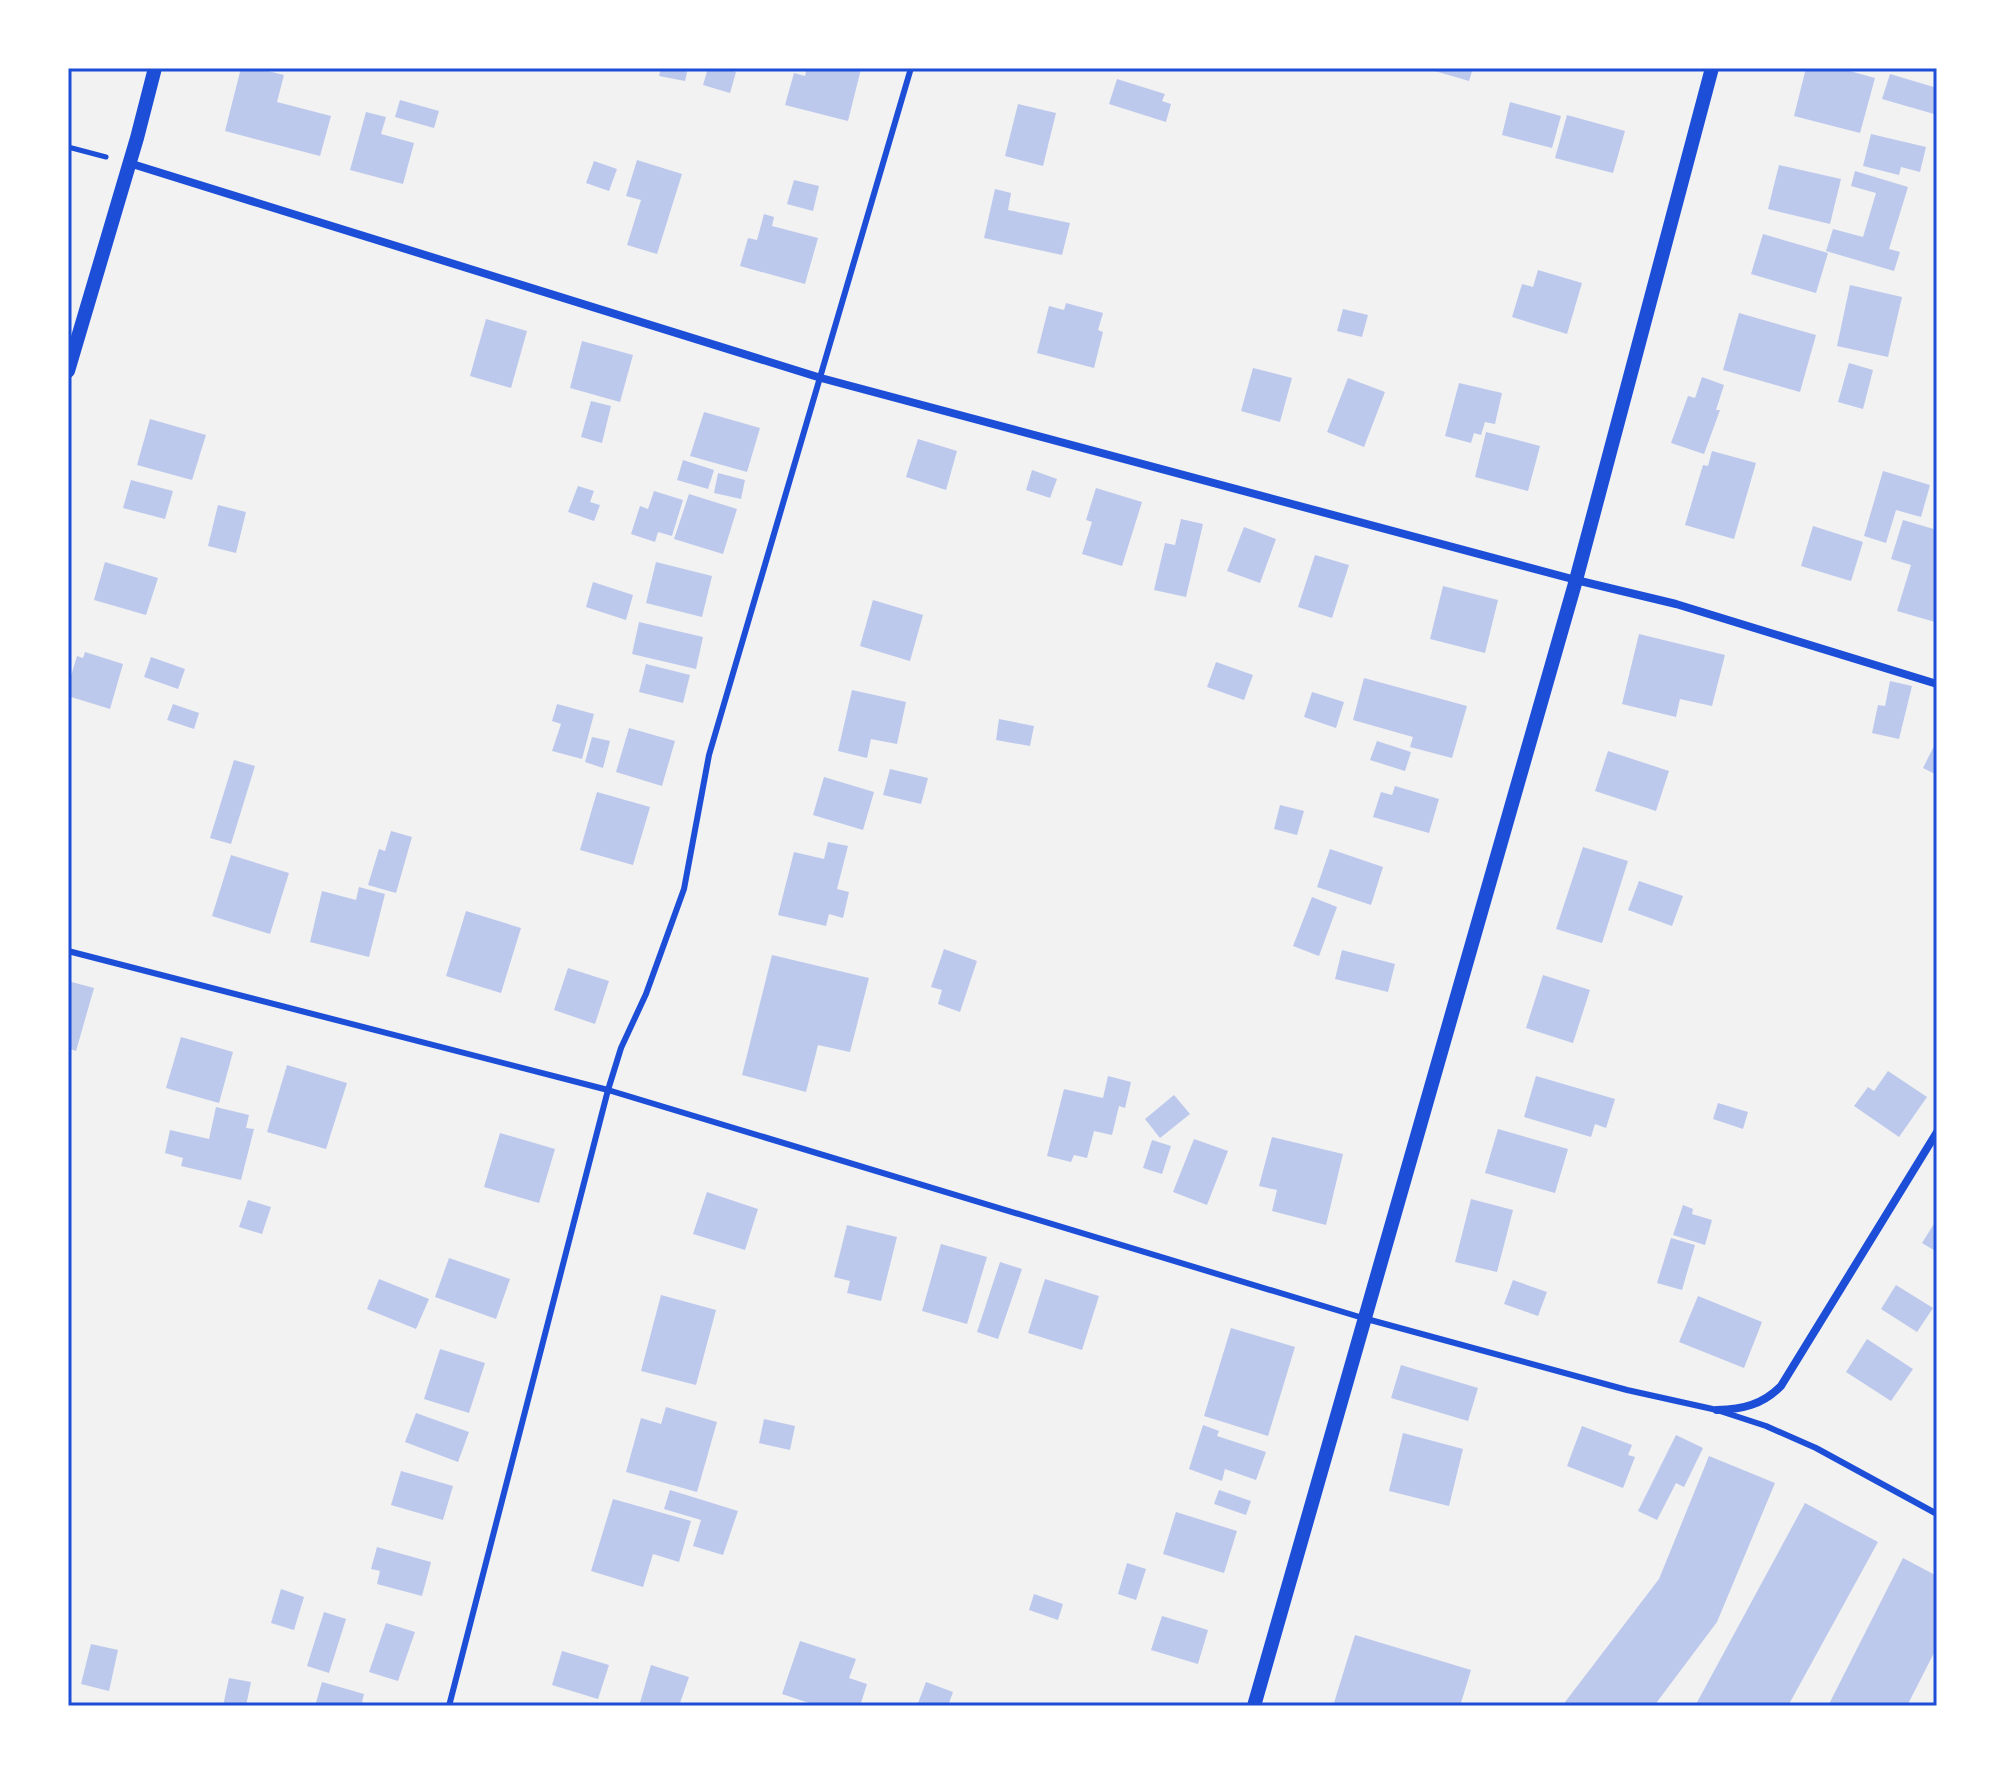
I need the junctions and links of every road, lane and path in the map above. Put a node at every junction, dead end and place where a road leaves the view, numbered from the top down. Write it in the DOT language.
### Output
graph roads {
  1 [pos="155,68"];
  2 [pos="911,68"];
  3 [pos="1712,68"];
  4 [pos="68,147"];
  5 [pos="129,163"];
  6 [pos="68,371"];
  7 [pos="821,378"];
  8 [pos="1576,580"];
  9 [pos="1937,684"];
  10 [pos="68,951"];
  11 [pos="608,1090"];
  12 [pos="1937,1132"];
  13 [pos="1363,1318"];
  14 [pos="1717,1410"];
  15 [pos="1937,1514"];
  16 [pos="449,1706"];
  17 [pos="1254,1706"];
  1 -- 5 [label="street"];
  2 -- 7 [label="lane"];
  3 -- 8 [label="street"];
  4 -- 5 [label="path"];
  5 -- 6 [label="street"];
  5 -- 7 [label="street"];
  7 -- 8 [label="street"];
  7 -- 11 [label="lane"];
  8 -- 9 [label="street"];
  8 -- 13 [label="street"];
  10 -- 11 [label="lane"];
  11 -- 13 [label="lane"];
  11 -- 16 [label="lane"];
  12 -- 14 [label="street"];
  13 -- 14 [label="lane"];
  13 -- 17 [label="street"];
  14 -- 15 [label="lane"];
}
